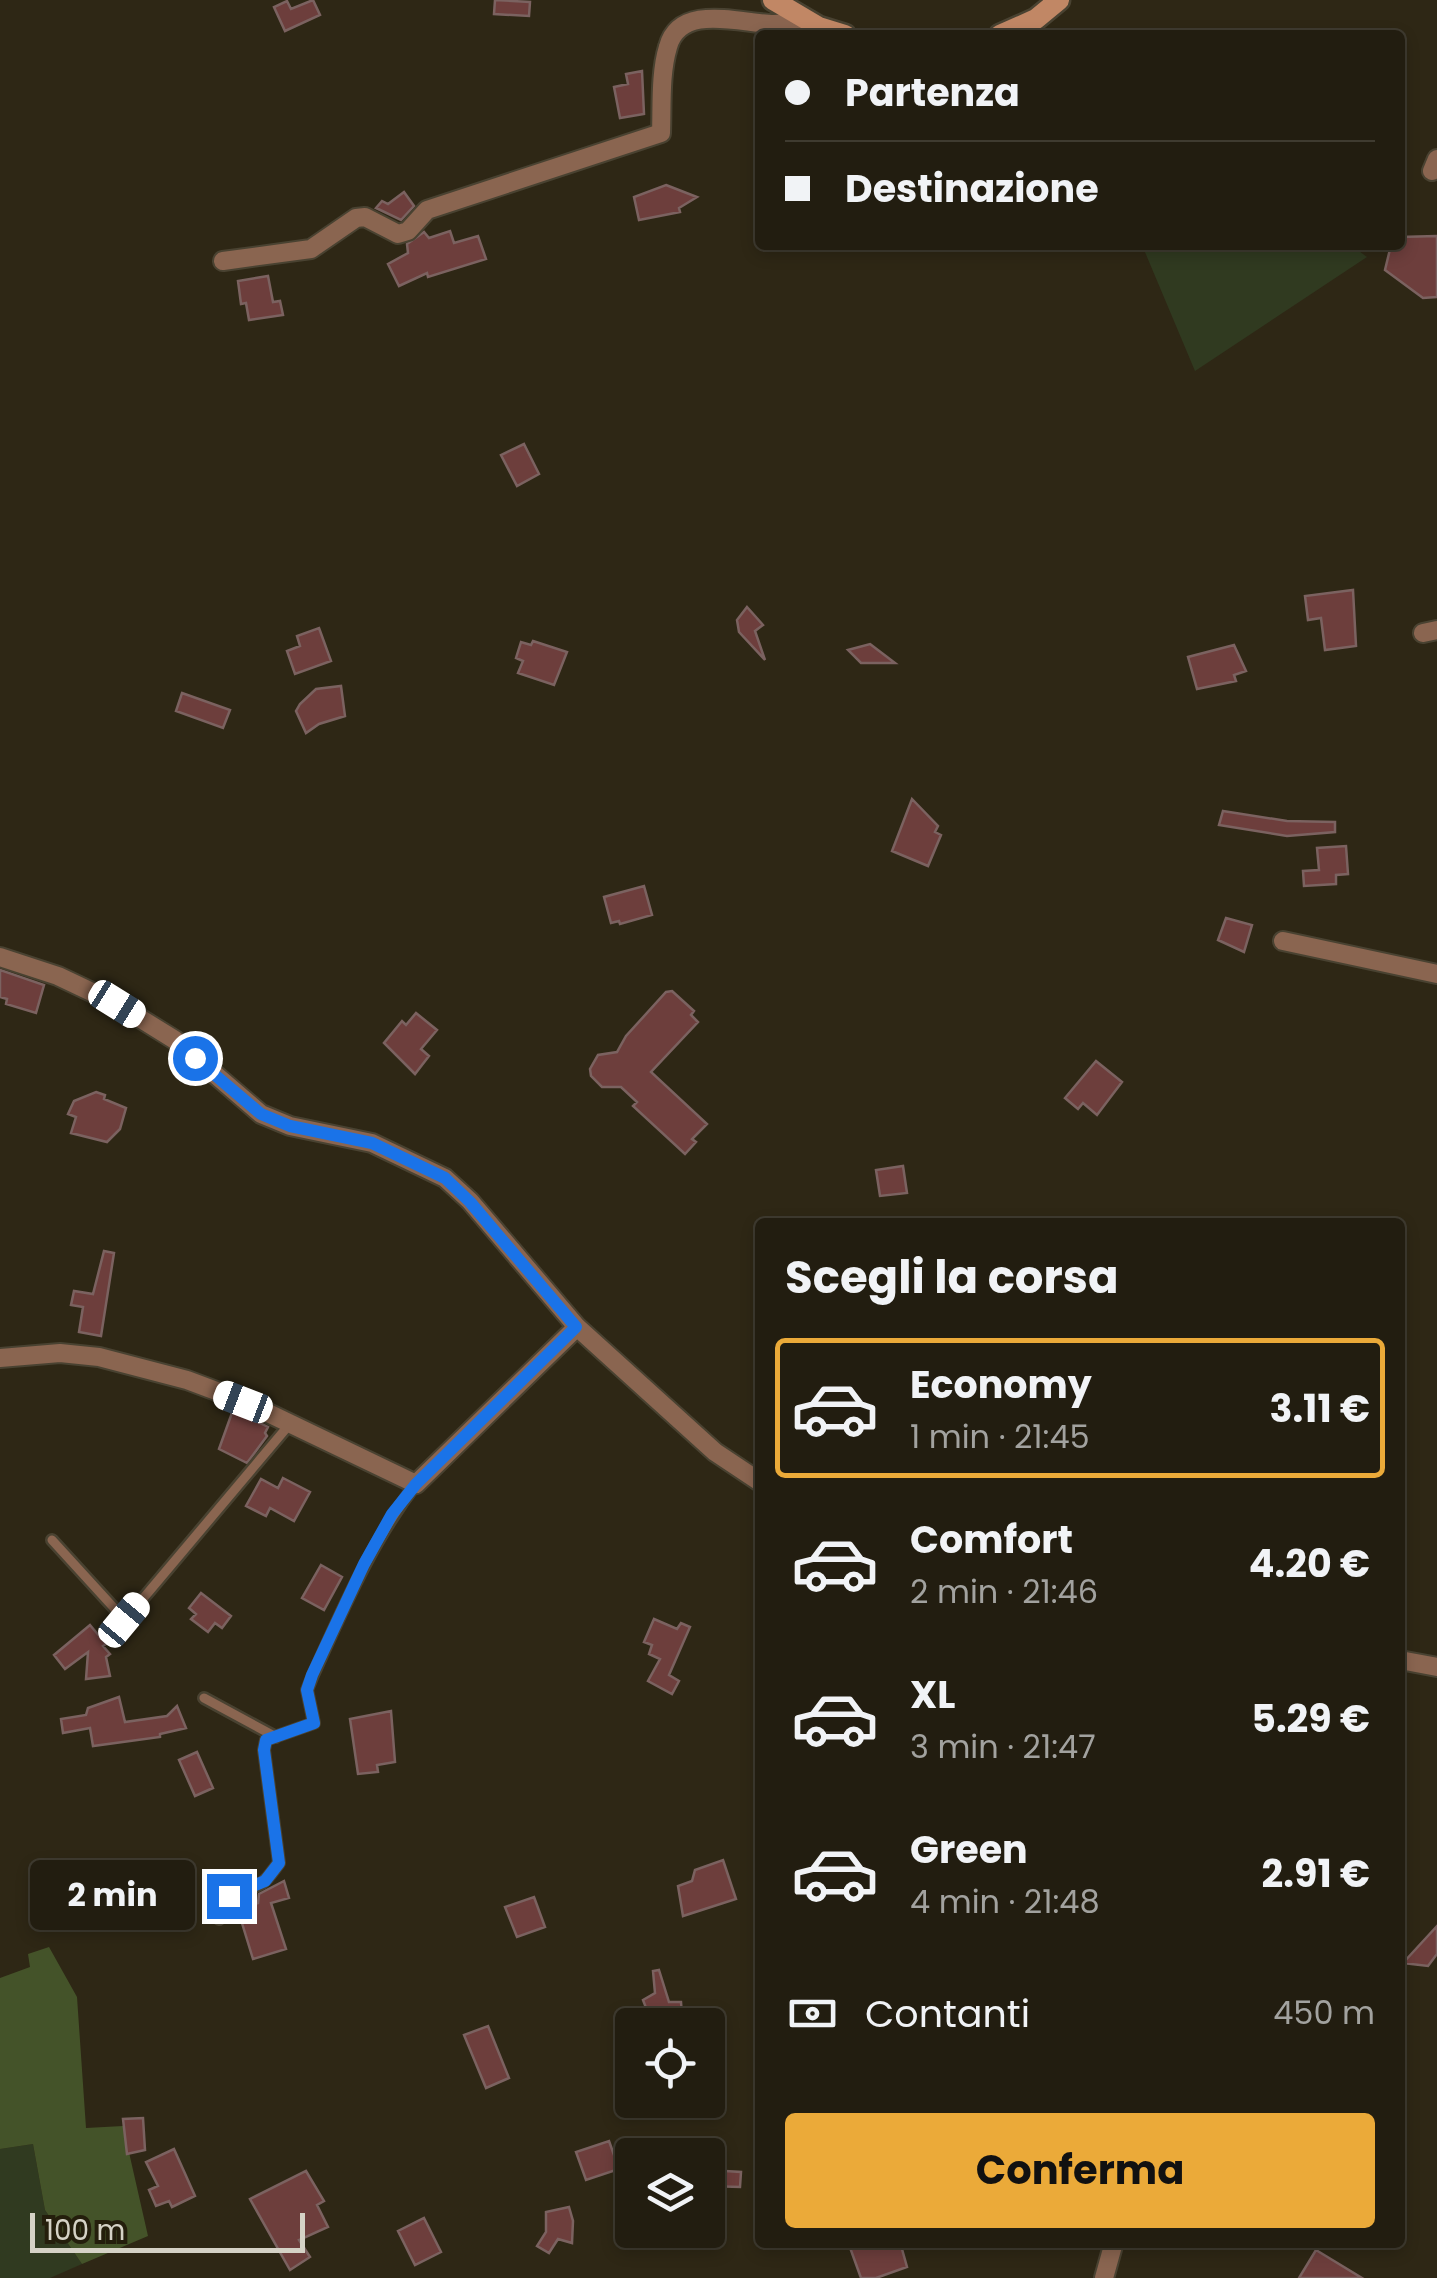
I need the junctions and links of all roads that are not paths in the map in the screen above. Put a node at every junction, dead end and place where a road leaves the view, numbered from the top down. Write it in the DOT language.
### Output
graph roads {
  1 [pos="773,0"];
  2 [pos="1059,0"];
  3 [pos="805,19"];
  4 [pos="832,30"];
  5 [pos="1011,30"];
  6 [pos="223,261"];
  7 [pos="1283,942"];
  8 [pos="0,957"];
  9 [pos="1437,974"];
  10 [pos="576,1327"];
  11 [pos="0,1358"];
  12 [pos="289,1425"];
  13 [pos="755,1479"];
  14 [pos="416,1484"];
  15 [pos="52,1540"];
  16 [pos="1405,1661"];
  17 [pos="1437,1666"];
  18 [pos="204,1698"];
  19 [pos="276,1736"];
  20 [pos="219,1919"];
  21 [pos="1112,2248"];
  22 [pos="1104,2278"];
  1 -- 3 [label="main road"];
  2 -- 5 [label="main road"];
  3 -- 4 [label="main road"];
  3 -- 6 [label="street"];
  7 -- 9 [label="street"];
  8 -- 10 [label="street"];
  10 -- 13 [label="street"];
  10 -- 14 [label="street"];
  11 -- 12 [label="street"];
  12 -- 14 [label="street"];
  12 -- 15 [label="lane"];
  14 -- 19 [label="lane"];
  16 -- 17 [label="street"];
  18 -- 19 [label="lane"];
  19 -- 20 [label="lane"];
  21 -- 22 [label="street"];
}
